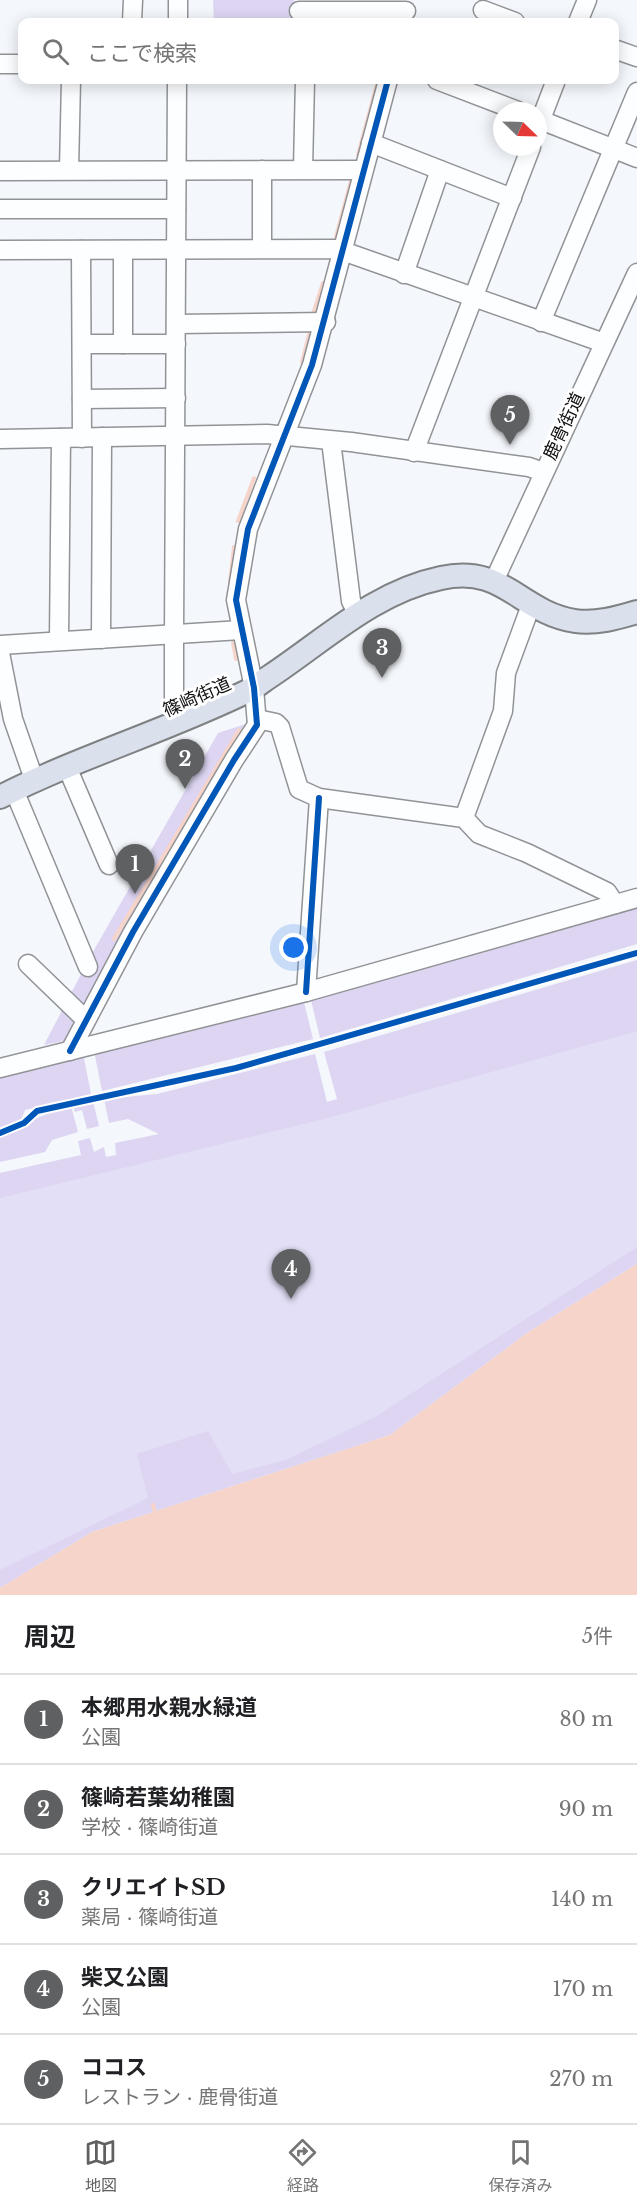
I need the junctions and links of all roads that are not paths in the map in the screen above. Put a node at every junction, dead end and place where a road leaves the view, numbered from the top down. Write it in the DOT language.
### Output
graph roads {
  1 [pos="133,0"];
  2 [pos="178,0"];
  3 [pos="587,0"];
  4 [pos="299,11"];
  5 [pos="406,11"];
  6 [pos="483,11"];
  7 [pos="132,18"];
  8 [pos="177,18"];
  9 [pos="503,18"];
  10 [pos="580,18"];
  11 [pos="619,50"];
  12 [pos="637,57"];
  13 [pos="0,64"];
  14 [pos="18,64"];
  15 [pos="71,84"];
  16 [pos="177,84"];
  17 [pos="304,84"];
  18 [pos="387,84"];
  19 [pos="459,84"];
  20 [pos="554,84"];
  21 [pos="637,92"];
  22 [pos="498,102"];
  23 [pos="547,102"];
  24 [pos="547,125"];
  25 [pos="371,143"];
  26 [pos="613,149"];
  27 [pos="528,156"];
  28 [pos="637,158"];
  29 [pos="176,169"];
  30 [pos="303,169"];
  31 [pos="69,170"];
  32 [pos="262,170"];
  33 [pos="363,170"];
  34 [pos="440,170"];
  35 [pos="0,171"];
  36 [pos="512,198"];
  37 [pos="0,209"];
  38 [pos="176,209"];
  39 [pos="262,248"];
  40 [pos="176,249"];
  41 [pos="0,250"];
  42 [pos="81,250"];
  43 [pos="123,250"];
  44 [pos="343,251"];
  45 [pos="404,274"];
  46 [pos="636,280"];
  47 [pos="472,299"];
  48 [pos="326,322"];
  49 [pos="541,322"];
  50 [pos="177,324"];
  51 [pos="604,343"];
  52 [pos="82,344"];
  53 [pos="123,344"];
  54 [pos="176,344"];
  55 [pos="176,398"];
  56 [pos="82,399"];
  57 [pos="175,436"];
  58 [pos="284,436"];
  59 [pos="102,437"];
  60 [pos="61,438"];
  61 [pos="82,438"];
  62 [pos="0,439"];
  63 [pos="332,441"];
  64 [pos="414,452"];
  65 [pos="543,472"];
  66 [pos="494,581"];
  67 [pos="531,605"];
  68 [pos="637,612"];
  69 [pos="357,613"];
  70 [pos="241,630"];
  71 [pos="174,635"];
  72 [pos="101,639"];
  73 [pos="59,640"];
  74 [pos="0,645"];
  75 [pos="0,653"];
  76 [pos="254,688"];
  77 [pos="177,723"];
  78 [pos="255,726"];
  79 [pos="67,767"];
  80 [pos="16,790"];
  81 [pos="319,798"];
  82 [pos="464,818"];
  83 [pos="109,866"];
  84 [pos="637,898"];
  85 [pos="615,904"];
  86 [pos="28,964"];
  87 [pos="88,967"];
  88 [pos="306,992"];
  89 [pos="87,1020"];
  90 [pos="70,1051"];
  91 [pos="0,1068"];
  1 -- 7 [label="street"];
  2 -- 8 [label="street"];
  3 -- 10 [label="street"];
  4 -- 5 [label="street"];
  6 -- 9 [label="street"];
  11 -- 12 [label="street"];
  13 -- 14 [label="street"];
  15 -- 31 [label="street"];
  16 -- 29 [label="street"];
  17 -- 30 [label="street"];
  18 -- 25 [label="street"];
  19 -- 22 [label="street"];
  20 -- 23 [label="street"];
  21 -- 26 [label="street"];
  24 -- 26 [label="street"];
  25 -- 33 [label="street"];
  25 -- 34 [label="street"];
  26 -- 28 [label="street"];
  26 -- 49 [label="street"];
  27 -- 36 [label="street"];
  29 -- 31 [label="street"];
  29 -- 32 [label="street"];
  29 -- 38 [label="street"];
  30 -- 32 [label="street"];
  30 -- 33 [label="street"];
  31 -- 35 [label="street"];
  32 -- 39 [label="street"];
  33 -- 44 [label="street"];
  34 -- 36 [label="street"];
  34 -- 45 [label="street"];
  36 -- 47 [label="street"];
  37 -- 38 [label="street"];
  38 -- 40 [label="street"];
  39 -- 40 [label="street"];
  39 -- 44 [label="street"];
  40 -- 43 [label="street"];
  40 -- 50 [label="street"];
  41 -- 42 [label="street"];
  42 -- 43 [label="street"];
  42 -- 52 [label="street"];
  43 -- 53 [label="street"];
  44 -- 45 [label="street"];
  44 -- 48 [label="street"];
  45 -- 47 [label="street"];
  46 -- 51 [label="street, 鹿骨街道"];
  47 -- 49 [label="street"];
  47 -- 64 [label="street"];
  48 -- 50 [label="street"];
  48 -- 58 [label="street"];
  49 -- 51 [label="street"];
  50 -- 54 [label="street"];
  51 -- 65 [label="street, 鹿骨街道"];
  52 -- 53 [label="street"];
  52 -- 56 [label="street"];
  53 -- 54 [label="street"];
  54 -- 55 [label="street"];
  55 -- 56 [label="street"];
  55 -- 57 [label="street"];
  56 -- 61 [label="street"];
  57 -- 58 [label="street"];
  57 -- 59 [label="street"];
  57 -- 71 [label="street"];
  58 -- 63 [label="street"];
  58 -- 70 [label="street"];
  59 -- 61 [label="street"];
  59 -- 72 [label="street"];
  60 -- 61 [label="street"];
  60 -- 62 [label="street"];
  60 -- 73 [label="street"];
  63 -- 64 [label="street"];
  63 -- 69 [label="street"];
  64 -- 65 [label="street"];
  65 -- 66 [label="street, 鹿骨街道"];
  66 -- 67 [label="main road, 篠崎街道"];
  66 -- 69 [label="main road, 篠崎街道"];
  67 -- 68 [label="main road, 篠崎街道"];
  67 -- 82 [label="street"];
  69 -- 76 [label="main road, 篠崎街道"];
  70 -- 71 [label="street"];
  70 -- 76 [label="street"];
  71 -- 72 [label="street"];
  71 -- 77 [label="street"];
  72 -- 73 [label="street"];
  73 -- 74 [label="street"];
  75 -- 80 [label="street"];
  76 -- 77 [label="main road, 篠崎街道"];
  76 -- 78 [label="street"];
  77 -- 79 [label="main road, 篠崎街道"];
  78 -- 81 [label="street"];
  78 -- 89 [label="street"];
  79 -- 80 [label="main road, 篠崎街道"];
  79 -- 83 [label="street"];
  80 -- 87 [label="street"];
  81 -- 82 [label="street"];
  81 -- 88 [label="street"];
  82 -- 85 [label="street"];
  84 -- 85 [label="street"];
  85 -- 88 [label="street"];
  86 -- 89 [label="street"];
  88 -- 90 [label="street"];
  89 -- 90 [label="street"];
  90 -- 91 [label="street"];
}
